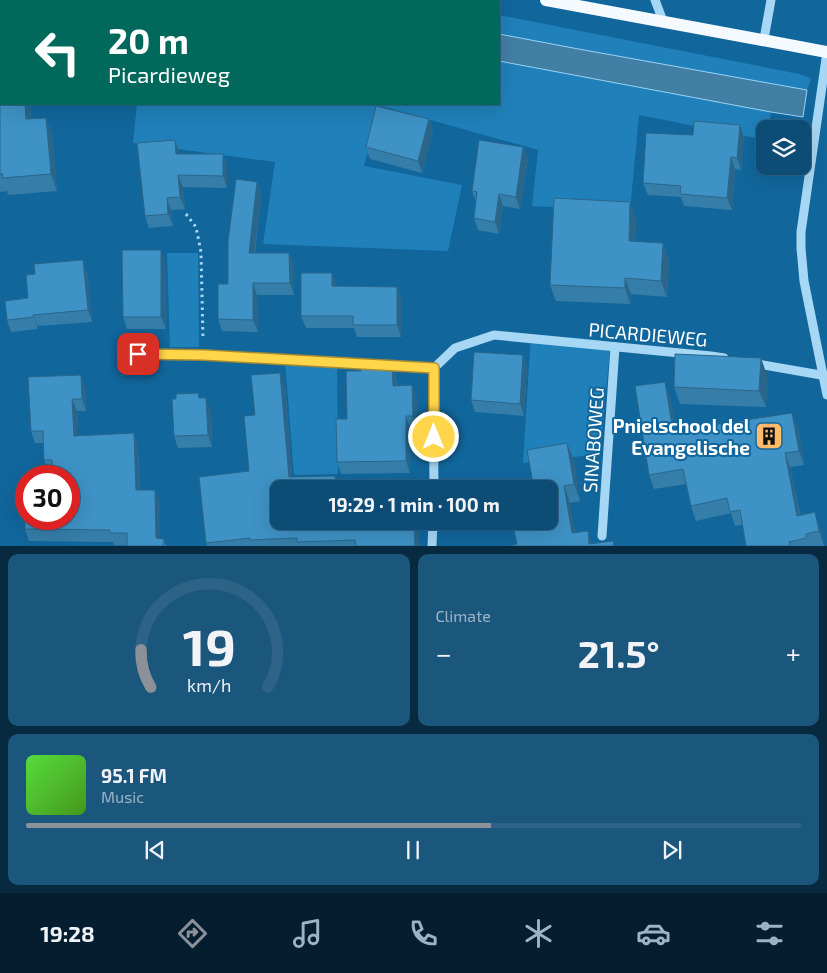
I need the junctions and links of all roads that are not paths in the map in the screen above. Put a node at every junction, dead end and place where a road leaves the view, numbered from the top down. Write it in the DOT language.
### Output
graph roads {
  1 [pos="546,0"];
  2 [pos="655,0"];
  3 [pos="772,0"];
  4 [pos="663,21"];
  5 [pos="764,39"];
  6 [pos="827,52"];
  7 [pos="616,347"];
  8 [pos="138,354"];
  9 [pos="434,368"];
  10 [pos="825,375"];
  11 [pos="827,395"];
  12 [pos="434,480"];
  13 [pos="433,530"];
  14 [pos="602,536"];
  15 [pos="432,546"];
  1 -- 4 [label="main road"];
  2 -- 4 [label="street"];
  3 -- 5 [label="street"];
  4 -- 5 [label="main road"];
  5 -- 6 [label="main road"];
  6 -- 10 [label="street"];
  7 -- 9 [label="street, PICARDIEWEG"];
  7 -- 10 [label="street, PICARDIEWEG"];
  7 -- 14 [label="street, SINABOWEG"];
  8 -- 9 [label="street"];
  9 -- 12 [label="street"];
  10 -- 11 [label="street"];
  13 -- 15 [label="street"];
}
